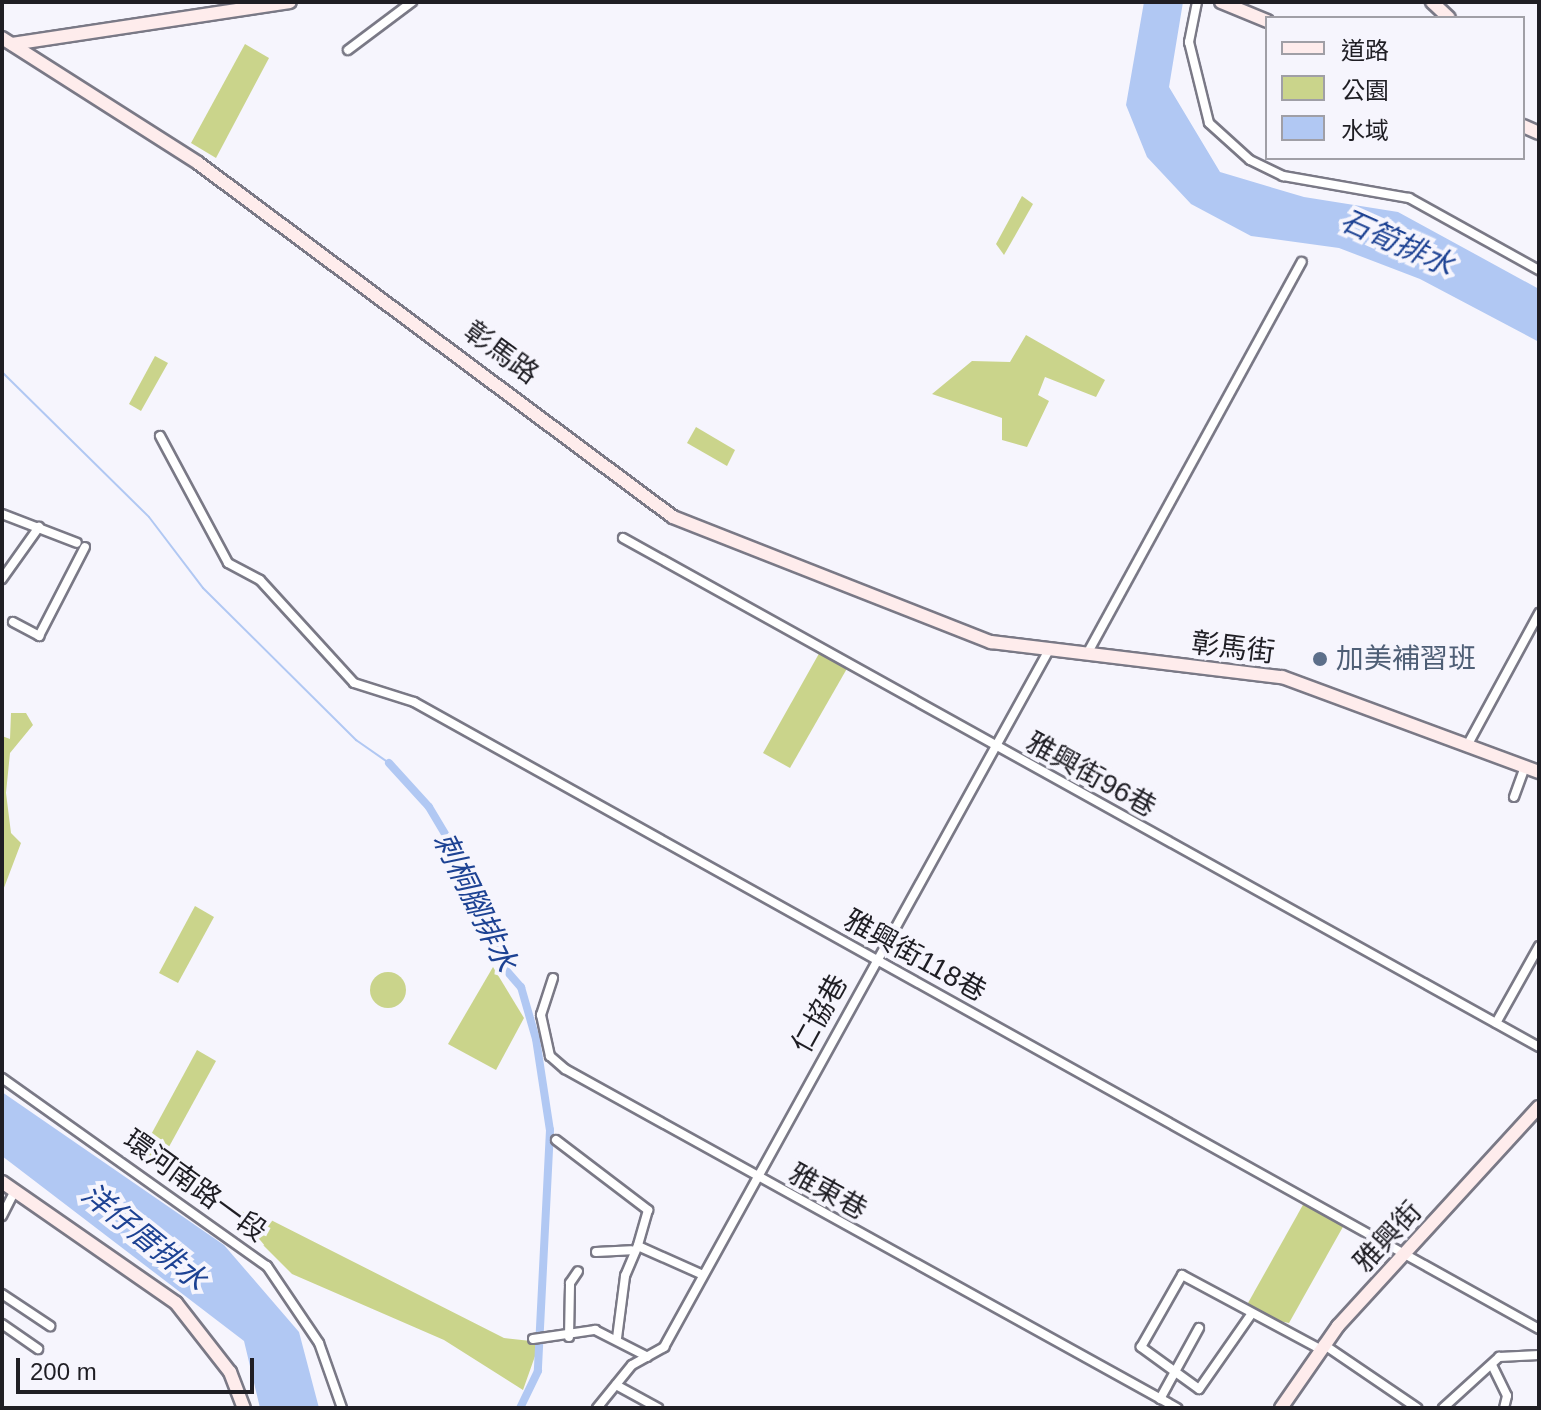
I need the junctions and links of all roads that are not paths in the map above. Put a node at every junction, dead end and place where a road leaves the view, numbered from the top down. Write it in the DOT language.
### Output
graph roads {
  1 [pos="290,2"];
  2 [pos="412,2"];
  3 [pos="1197,2"];
  4 [pos="1221,2"];
  5 [pos="1432,2"];
  6 [pos="1447,16"];
  7 [pos="1265,20"];
  8 [pos="5,43"];
  9 [pos="348,50"];
  10 [pos="1302,262"];
  11 [pos="1539,270"];
  12 [pos="160,436"];
  13 [pos="2,514"];
  14 [pos="39,527"];
  15 [pos="623,538"];
  16 [pos="2,579"];
  17 [pos="1539,613"];
  18 [pos="13,622"];
  19 [pos="1002,645"];
  20 [pos="1049,650"];
  21 [pos="1087,654"];
  22 [pos="1468,744"];
  23 [pos="996,747"];
  24 [pos="1525,767"];
  25 [pos="1539,772"];
  26 [pos="1514,797"];
  27 [pos="1539,946"];
  28 [pos="875,959"];
  29 [pos="553,978"];
  30 [pos="1496,1023"];
  31 [pos="1539,1047"];
  32 [pos="2,1078"];
  33 [pos="1539,1107"];
  34 [pos="556,1140"];
  35 [pos="755,1177"];
  36 [pos="2,1182"];
  37 [pos="15,1191"];
  38 [pos="2,1216"];
  39 [pos="635,1248"];
  40 [pos="596,1252"];
  41 [pos="1405,1255"];
  42 [pos="578,1271"];
  43 [pos="703,1275"];
  44 [pos="2,1294"];
  45 [pos="1250,1316"];
  46 [pos="2,1324"];
  47 [pos="50,1326"];
  48 [pos="1199,1328"];
  49 [pos="1539,1329"];
  50 [pos="569,1337"];
  51 [pos="617,1338"];
  52 [pos="533,1339"];
  53 [pos="1322,1347"];
  54 [pos="38,1349"];
  55 [pos="1539,1355"];
  56 [pos="649,1358"];
  57 [pos="1492,1365"];
  58 [pos="1176,1374"];
  59 [pos="616,1385"];
  60 [pos="1160,1399"];
  61 [pos="244,1408"];
  62 [pos="342,1408"];
  63 [pos="597,1408"];
  64 [pos="658,1408"];
  65 [pos="1177,1408"];
  66 [pos="1281,1408"];
  67 [pos="1417,1408"];
  68 [pos="1443,1408"];
  69 [pos="1504,1408"];
  1 -- 8 [label="street"];
  2 -- 9 [label="street"];
  3 -- 11 [label="street"];
  4 -- 7 [label="street"];
  5 -- 6 [label="street"];
  8 -- 19 [label="street, 彰馬路"];
  10 -- 21 [label="street"];
  12 -- 28 [label="street, 雅興街118巷"];
  13 -- 14 [label="street"];
  14 -- 16 [label="street"];
  14 -- 18 [label="street"];
  15 -- 23 [label="street, 雅興街96巷"];
  17 -- 22 [label="street"];
  19 -- 20 [label="street, 彰馬街"];
  20 -- 21 [label="street, 彰馬街"];
  20 -- 23 [label="street, 仁協巷"];
  21 -- 22 [label="street, 彰馬街"];
  22 -- 24 [label="street, 彰馬街"];
  23 -- 28 [label="street, 仁協巷"];
  23 -- 30 [label="street, 雅興街96巷"];
  24 -- 25 [label="street, 彰馬街"];
  24 -- 26 [label="street"];
  27 -- 30 [label="street"];
  28 -- 35 [label="street, 仁協巷"];
  28 -- 41 [label="street, 雅興街118巷"];
  29 -- 35 [label="street, 雅東巷"];
  30 -- 31 [label="street, 雅興街96巷"];
  32 -- 62 [label="street, 環河南路一段"];
  33 -- 41 [label="street, 雅興街"];
  34 -- 39 [label="street"];
  35 -- 43 [label="street, 仁協巷"];
  35 -- 60 [label="street, 雅東巷"];
  36 -- 37 [label="street"];
  37 -- 38 [label="street"];
  37 -- 61 [label="street"];
  39 -- 40 [label="street"];
  39 -- 43 [label="street"];
  39 -- 51 [label="street"];
  41 -- 49 [label="street, 雅興街118巷"];
  41 -- 53 [label="street, 雅興街"];
  42 -- 50 [label="street"];
  43 -- 56 [label="street, 仁協巷"];
  44 -- 47 [label="street"];
  45 -- 53 [label="street"];
  45 -- 58 [label="street"];
  45 -- 58 [label="street"];
  46 -- 54 [label="street"];
  48 -- 58 [label="street"];
  50 -- 51 [label="street"];
  50 -- 52 [label="street"];
  51 -- 56 [label="street"];
  53 -- 66 [label="street, 雅興街"];
  53 -- 67 [label="street"];
  55 -- 57 [label="street"];
  56 -- 59 [label="street, 仁協巷"];
  57 -- 68 [label="street"];
  57 -- 69 [label="street"];
  58 -- 60 [label="street"];
  59 -- 63 [label="street, 仁協巷"];
  59 -- 64 [label="street"];
  60 -- 65 [label="street, 雅東巷"];
}
